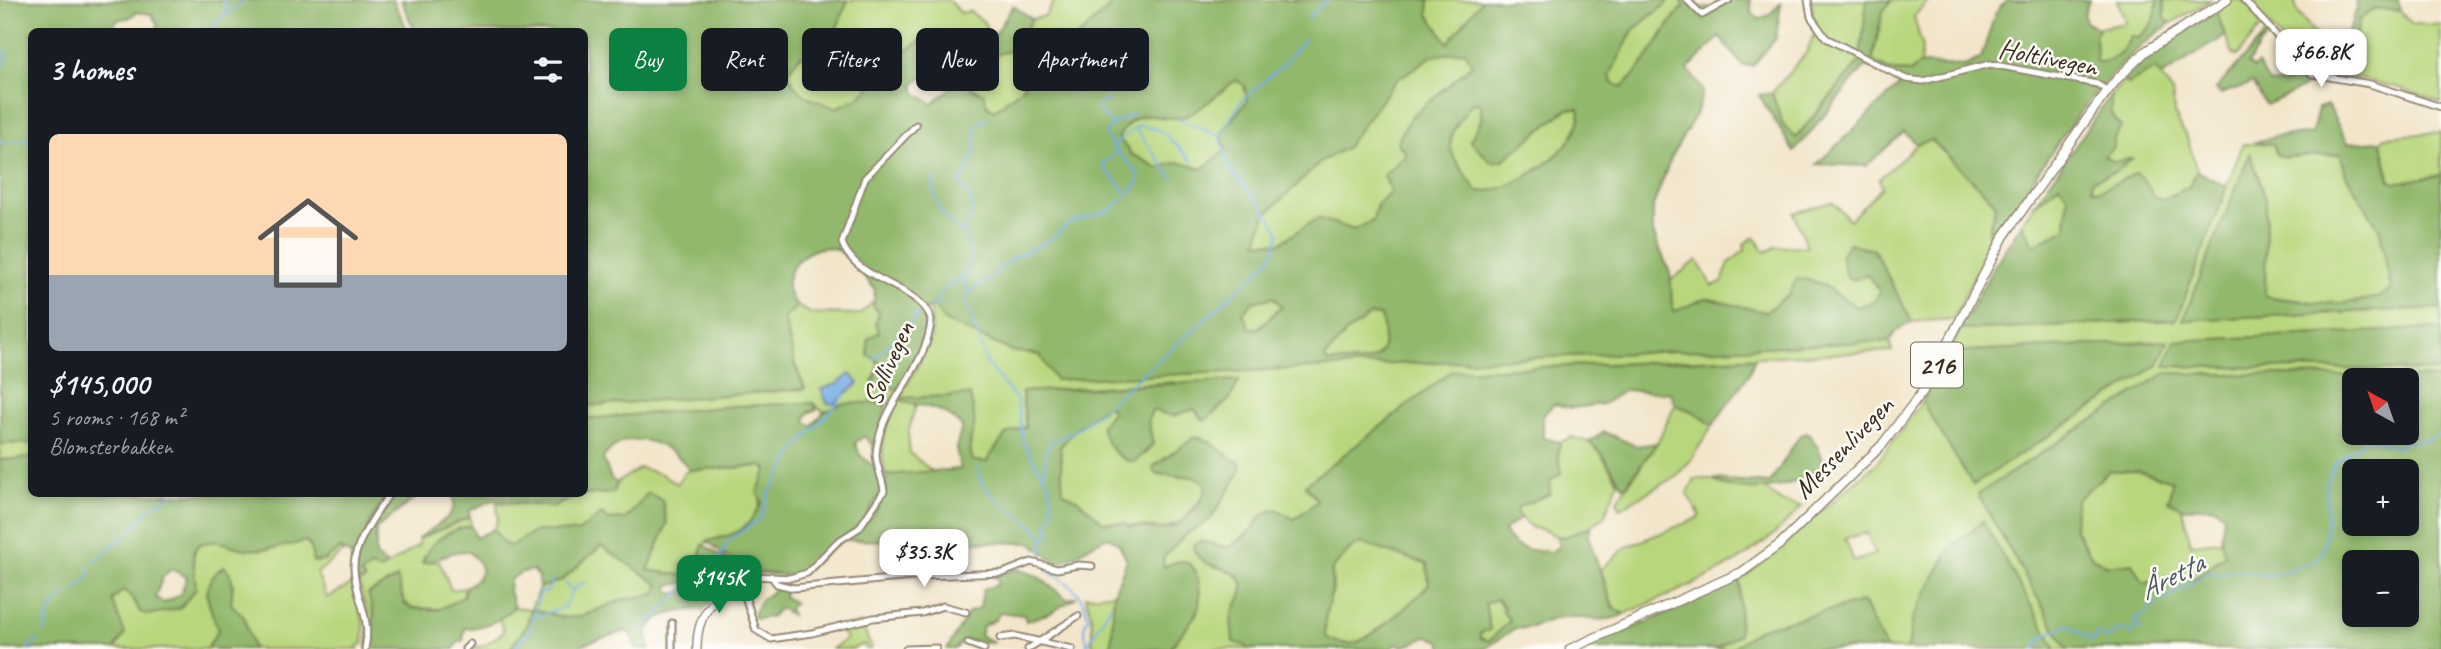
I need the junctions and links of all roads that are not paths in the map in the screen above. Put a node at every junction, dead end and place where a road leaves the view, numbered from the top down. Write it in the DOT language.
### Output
graph roads {
  1 [pos="1687,0"];
  2 [pos="1729,0"];
  3 [pos="1808,0"];
  4 [pos="2227,0"];
  5 [pos="2244,0"];
  6 [pos="2108,91"];
  7 [pos="2441,107"];
  8 [pos="916,125"];
  9 [pos="387,497"];
  10 [pos="1092,566"];
  11 [pos="771,576"];
  12 [pos="740,581"];
  13 [pos="966,612"];
  14 [pos="1079,616"];
  15 [pos="672,623"];
  16 [pos="1000,638"];
  17 [pos="968,643"];
  18 [pos="1041,643"];
  19 [pos="936,648"];
  20 [pos="365,649"];
  21 [pos="672,649"];
  22 [pos="697,649"];
  23 [pos="906,649"];
  24 [pos="984,649"];
  25 [pos="1028,649"];
  26 [pos="1072,649"];
  27 [pos="1570,649"];
  1 -- 2 [label="street"];
  3 -- 6 [label="street, Holtlivegen"];
  4 -- 6 [label="main road, Messenlivegen / 216"];
  5 -- 7 [label="street"];
  6 -- 27 [label="main road, Messenlivegen / 216"];
  8 -- 11 [label="street, Sollivegen"];
  9 -- 20 [label="street"];
  10 -- 11 [label="street"];
  11 -- 12 [label="street"];
  12 -- 13 [label="street"];
  12 -- 22 [label="street"];
  14 -- 18 [label="street"];
  15 -- 21 [label="street"];
  16 -- 18 [label="street"];
  17 -- 24 [label="street"];
  18 -- 25 [label="street"];
  18 -- 26 [label="street"];
  19 -- 23 [label="street"];
}
